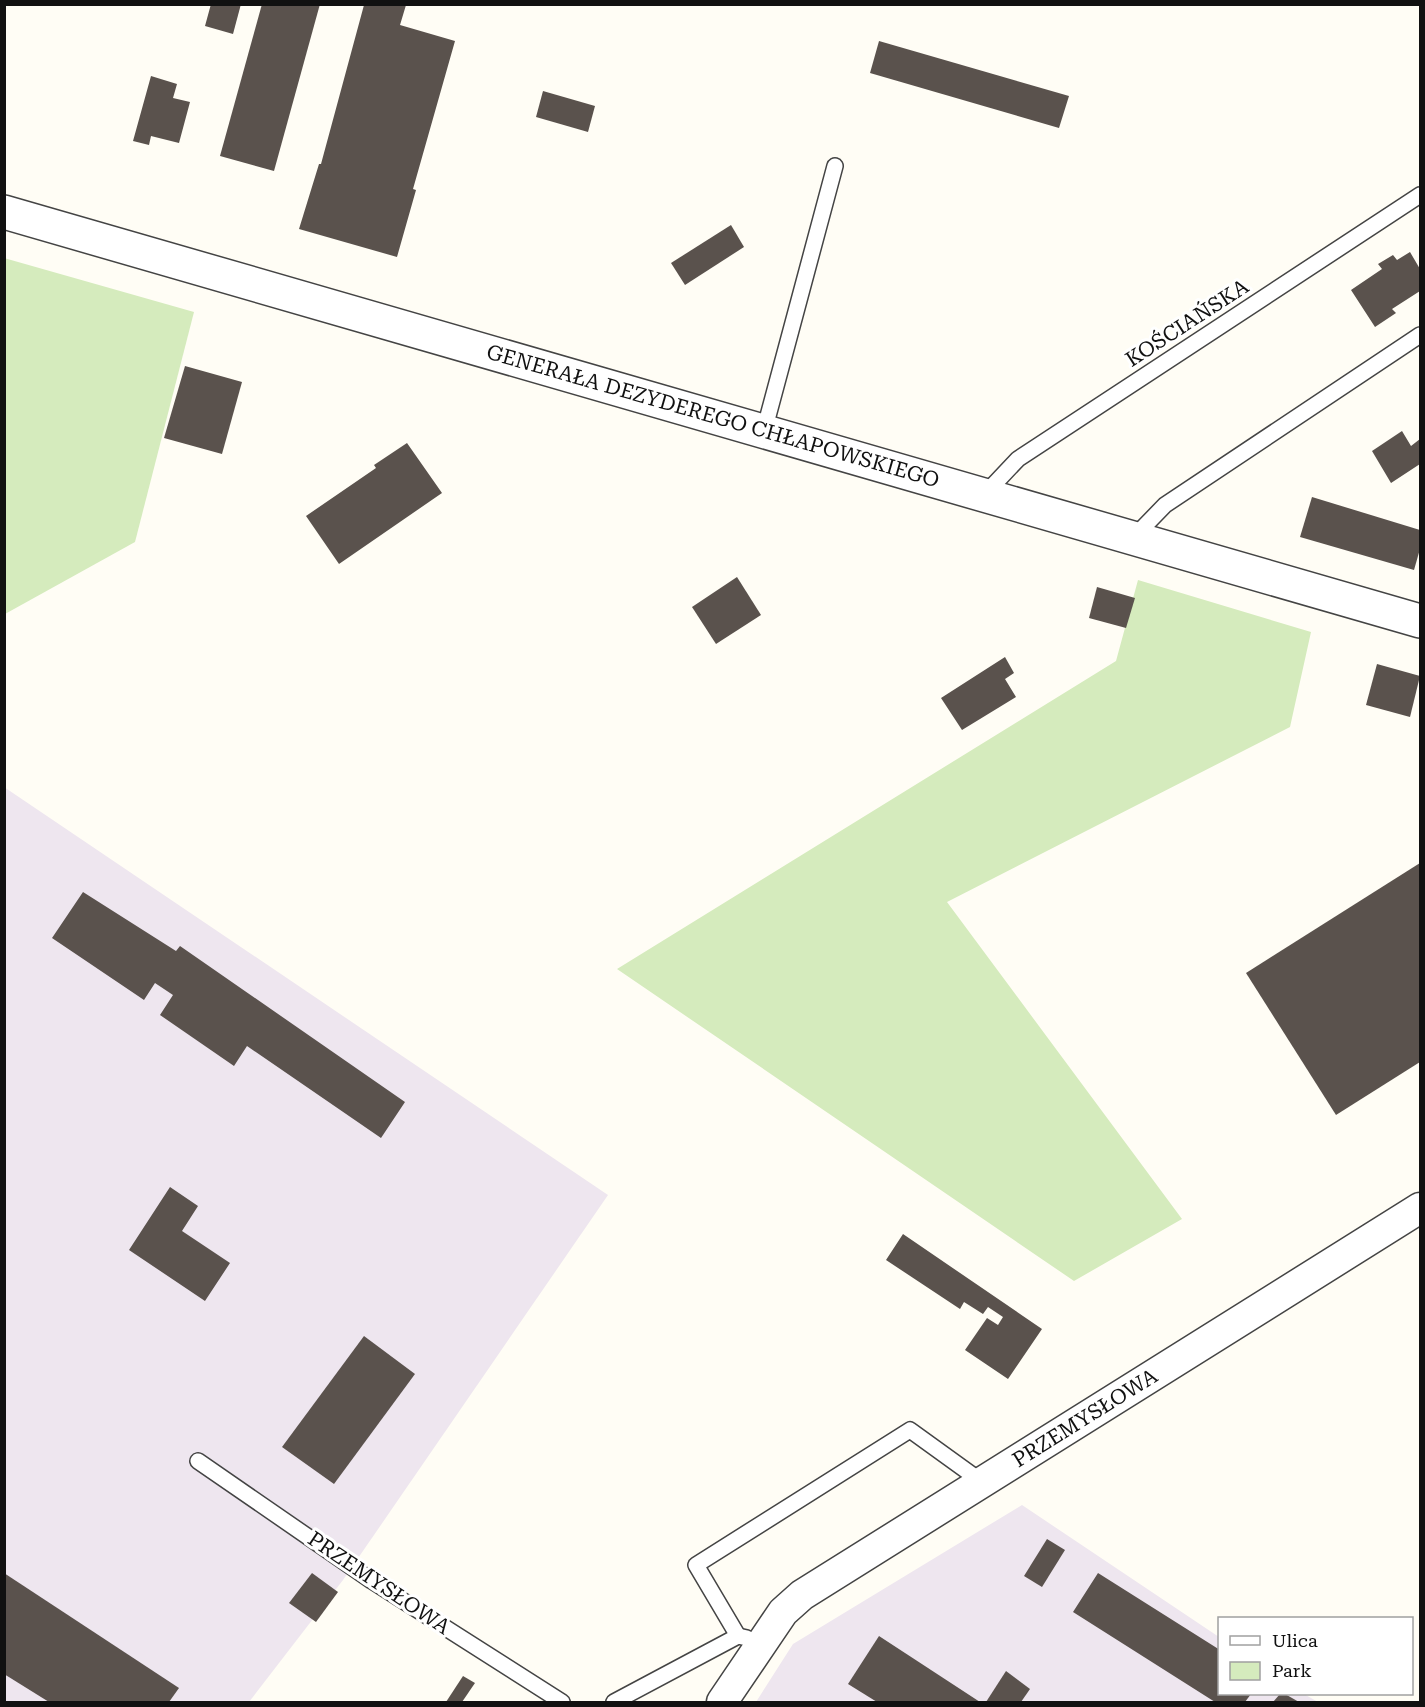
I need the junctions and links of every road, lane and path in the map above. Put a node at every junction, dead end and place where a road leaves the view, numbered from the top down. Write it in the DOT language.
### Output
graph roads {
  1 [pos="835,166"];
  2 [pos="1420,195"];
  3 [pos="4,212"];
  4 [pos="1420,335"];
  5 [pos="764,431"];
  6 [pos="984,495"];
  7 [pos="1133,538"];
  8 [pos="1420,621"];
  9 [pos="1420,1208"];
  10 [pos="198,1461"];
  11 [pos="982,1482"];
  12 [pos="750,1639"];
  13 [pos="562,1702"];
  14 [pos="614,1702"];
  15 [pos="722,1702"];
  1 -- 5 [label="lane"];
  2 -- 6 [label="lane, KOŚCIAŃSKA"];
  3 -- 5 [label="street, GENERAŁA DEZYDEREGO CHŁAPOWSKIEGO"];
  4 -- 7 [label="lane"];
  5 -- 6 [label="street, GENERAŁA DEZYDEREGO CHŁAPOWSKIEGO"];
  6 -- 7 [label="street, GENERAŁA DEZYDEREGO CHŁAPOWSKIEGO"];
  7 -- 8 [label="street, GENERAŁA DEZYDEREGO CHŁAPOWSKIEGO"];
  9 -- 11 [label="street, PRZEMYSŁOWA"];
  10 -- 13 [label="lane, PRZEMYSŁOWA"];
  11 -- 12 [label="street, PRZEMYSŁOWA"];
  11 -- 12 [label="lane"];
  12 -- 14 [label="lane, PRZEMYSŁOWA"];
  12 -- 15 [label="street, PRZEMYSŁOWA"];
}
